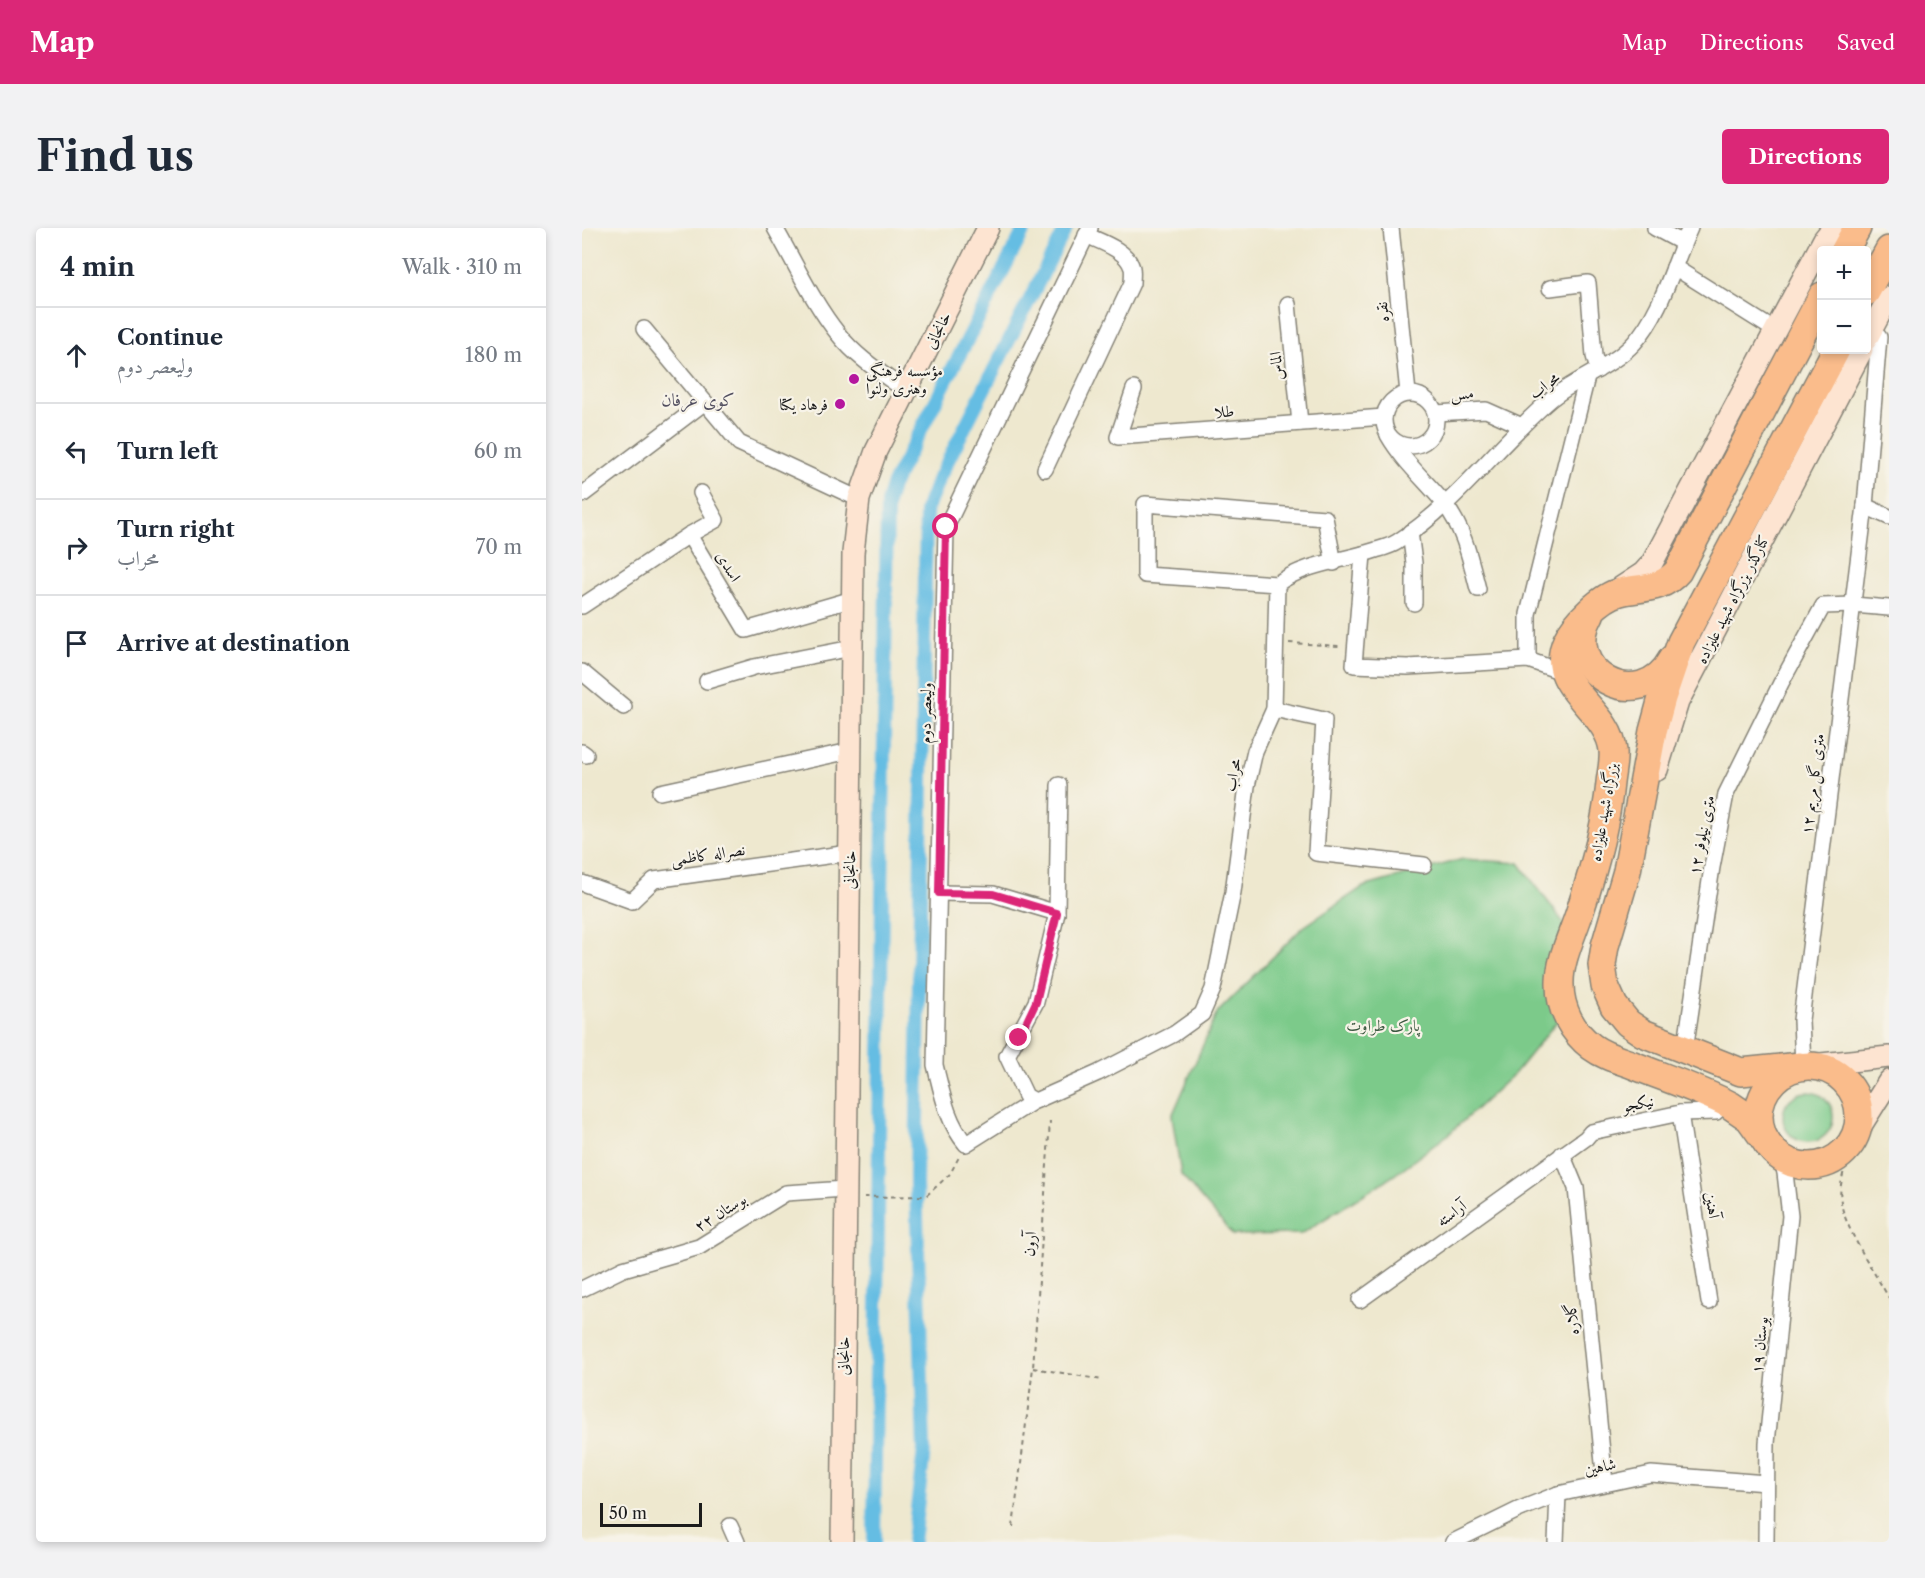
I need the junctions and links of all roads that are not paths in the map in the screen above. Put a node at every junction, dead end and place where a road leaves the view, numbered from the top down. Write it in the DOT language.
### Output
graph roads {
  1 [pos="775,228"];
  2 [pos="988,228"];
  3 [pos="1391,228"];
  4 [pos="1655,228"];
  5 [pos="1690,228"];
  6 [pos="1833,228"];
  7 [pos="1857,228"];
  8 [pos="1088,232"];
  9 [pos="1683,243"];
  10 [pos="1847,246"];
  11 [pos="1889,250"];
  12 [pos="1674,267"];
  13 [pos="1871,283"];
  14 [pos="1551,288"];
  15 [pos="1889,297"];
  16 [pos="1819,300"];
  17 [pos="1288,304"];
  18 [pos="1771,328"];
  19 [pos="644,329"];
  20 [pos="1871,331"];
  21 [pos="1871,335"];
  22 [pos="1834,354"];
  23 [pos="1860,354"];
  24 [pos="1592,374"];
  25 [pos="1134,388"];
  26 [pos="906,391"];
  27 [pos="1408,393"];
  28 [pos="705,402"];
  29 [pos="1436,413"];
  30 [pos="1384,417"];
  31 [pos="1300,423"];
  32 [pos="1522,426"];
  33 [pos="1388,435"];
  34 [pos="1045,469"];
  35 [pos="701,493"];
  36 [pos="582,495"];
  37 [pos="860,499"];
  38 [pos="1445,505"];
  39 [pos="1865,506"];
  40 [pos="1889,517"];
  41 [pos="1410,532"];
  42 [pos="689,535"];
  43 [pos="1363,554"];
  44 [pos="1334,562"];
  45 [pos="1277,584"];
  46 [pos="1478,589"];
  47 [pos="853,599"];
  48 [pos="1414,603"];
  49 [pos="1599,604"];
  50 [pos="1853,604"];
  51 [pos="582,606"];
  52 [pos="1889,608"];
  53 [pos="1681,642"];
  54 [pos="852,648"];
  55 [pos="1528,660"];
  56 [pos="582,672"];
  57 [pos="1565,673"];
  58 [pos="707,681"];
  59 [pos="624,707"];
  60 [pos="1274,709"];
  61 [pos="850,751"];
  62 [pos="1059,785"];
  63 [pos="660,792"];
  64 [pos="849,853"];
  65 [pos="1630,860"];
  66 [pos="1424,865"];
  67 [pos="582,883"];
  68 [pos="939,893"];
  69 [pos="1057,913"];
  70 [pos="1685,1050"];
  71 [pos="1886,1053"];
  72 [pos="1805,1066"];
  73 [pos="1889,1081"];
  74 [pos="1034,1101"];
  75 [pos="1724,1101"];
  76 [pos="1680,1113"];
  77 [pos="1855,1137"];
  78 [pos="1772,1148"];
  79 [pos="1562,1154"];
  80 [pos="851,1193"];
  81 [pos="582,1289"];
  82 [pos="1360,1300"];
  83 [pos="1710,1302"];
  84 [pos="1605,1483"];
  85 [pos="1766,1484"];
  86 [pos="1558,1494"];
  87 [pos="730,1526"];
  88 [pos="737,1542"];
  89 [pos="842,1542"];
  90 [pos="1453,1542"];
  91 [pos="1556,1542"];
  92 [pos="1766,1542"];
  1 -- 26 [label="street"];
  2 -- 26 [label="main road, خانجانی"];
  3 -- 27 [label="street, نقره"];
  4 -- 9 [label="street"];
  5 -- 9 [label="street, محراب"];
  6 -- 49 [label="main road"];
  7 -- 10 [label="highway"];
  8 -- 34 [label="street"];
  8 -- 68 [label="street, ولیعصر دوم"];
  9 -- 12 [label="street, محراب"];
  11 -- 13 [label="highway"];
  12 -- 18 [label="street"];
  12 -- 24 [label="street, محراب"];
  14 -- 24 [label="street"];
  15 -- 20 [label="main road"];
  16 -- 49 [label="highway"];
  17 -- 31 [label="street, الماس"];
  19 -- 28 [label="street"];
  21 -- 39 [label="street, ۱۲ متری گل مریم"];
  22 -- 53 [label="highway, بزرگراه شهید علیزاده"];
  23 -- 65 [label="main road, کنارگذر بزرگراه شهید علیزاده"];
  24 -- 32 [label="street, محراب"];
  24 -- 55 [label="street"];
  25 -- 31 [label="street, طلا"];
  26 -- 37 [label="main road, خانجانی"];
  27 -- 29 [label="street"];
  27 -- 30 [label="street"];
  28 -- 36 [label="street"];
  28 -- 37 [label="street"];
  29 -- 32 [label="street, مس"];
  29 -- 33 [label="street"];
  30 -- 31 [label="street, طلا"];
  30 -- 33 [label="street"];
  32 -- 38 [label="street, محراب"];
  33 -- 38 [label="street"];
  35 -- 42 [label="street"];
  37 -- 47 [label="main road, خانجانی"];
  38 -- 41 [label="street, محراب"];
  38 -- 46 [label="street"];
  39 -- 40 [label="street"];
  39 -- 50 [label="street, ۱۲ متری گل مریم"];
  41 -- 43 [label="street, محراب"];
  41 -- 48 [label="street"];
  42 -- 47 [label="street, اسدی"];
  42 -- 51 [label="street"];
  43 -- 44 [label="street, محراب"];
  43 -- 55 [label="street"];
  44 -- 45 [label="street, محراب"];
  44 -- 45 [label="street"];
  45 -- 60 [label="street, محراب"];
  47 -- 54 [label="main road, خانجانی"];
  49 -- 53 [label="highway"];
  49 -- 57 [label="highway"];
  50 -- 52 [label="street"];
  50 -- 70 [label="street, ۱۲ متری نیلوفر"];
  50 -- 72 [label="street, ۱۲ متری گل مریم"];
  53 -- 65 [label="highway, بزرگراه شهید علیزاده"];
  54 -- 58 [label="street"];
  54 -- 61 [label="main road, خانجانی"];
  55 -- 57 [label="street"];
  56 -- 59 [label="street"];
  57 -- 75 [label="highway, بزرگراه شهید علیزاده"];
  60 -- 66 [label="street"];
  60 -- 74 [label="street, محراب"];
  61 -- 63 [label="street"];
  61 -- 64 [label="main road, خانجانی"];
  62 -- 69 [label="street"];
  64 -- 67 [label="street, نصراله کاظمی"];
  64 -- 80 [label="main road, خانجانی"];
  65 -- 70 [label="highway, بزرگراه شهید علیزاده"];
  68 -- 69 [label="street"];
  68 -- 74 [label="street, ولیعصر دوم"];
  69 -- 74 [label="street"];
  70 -- 72 [label="highway, بزرگراه شهید علیزاده"];
  71 -- 72 [label="main road"];
  72 -- 77 [label="highway"];
  72 -- 78 [label="highway"];
  73 -- 77 [label="main road"];
  75 -- 76 [label="street, نیکجو"];
  75 -- 78 [label="highway, بزرگراه شهید علیزاده"];
  76 -- 79 [label="street, نیکجو"];
  76 -- 83 [label="street, آهنین"];
  77 -- 78 [label="highway"];
  78 -- 85 [label="street, بوستان ۱۹"];
  79 -- 82 [label="street, آراسته"];
  79 -- 84 [label="street, گلاره"];
  80 -- 81 [label="street, بوستان ۲۲"];
  80 -- 89 [label="main road, خانجانی"];
  84 -- 85 [label="street, شاهین"];
  84 -- 86 [label="street, شاهین"];
  85 -- 92 [label="street, بوستان ۱۹"];
  86 -- 90 [label="street, شاهین"];
  86 -- 91 [label="street"];
  87 -- 88 [label="street"];
}
